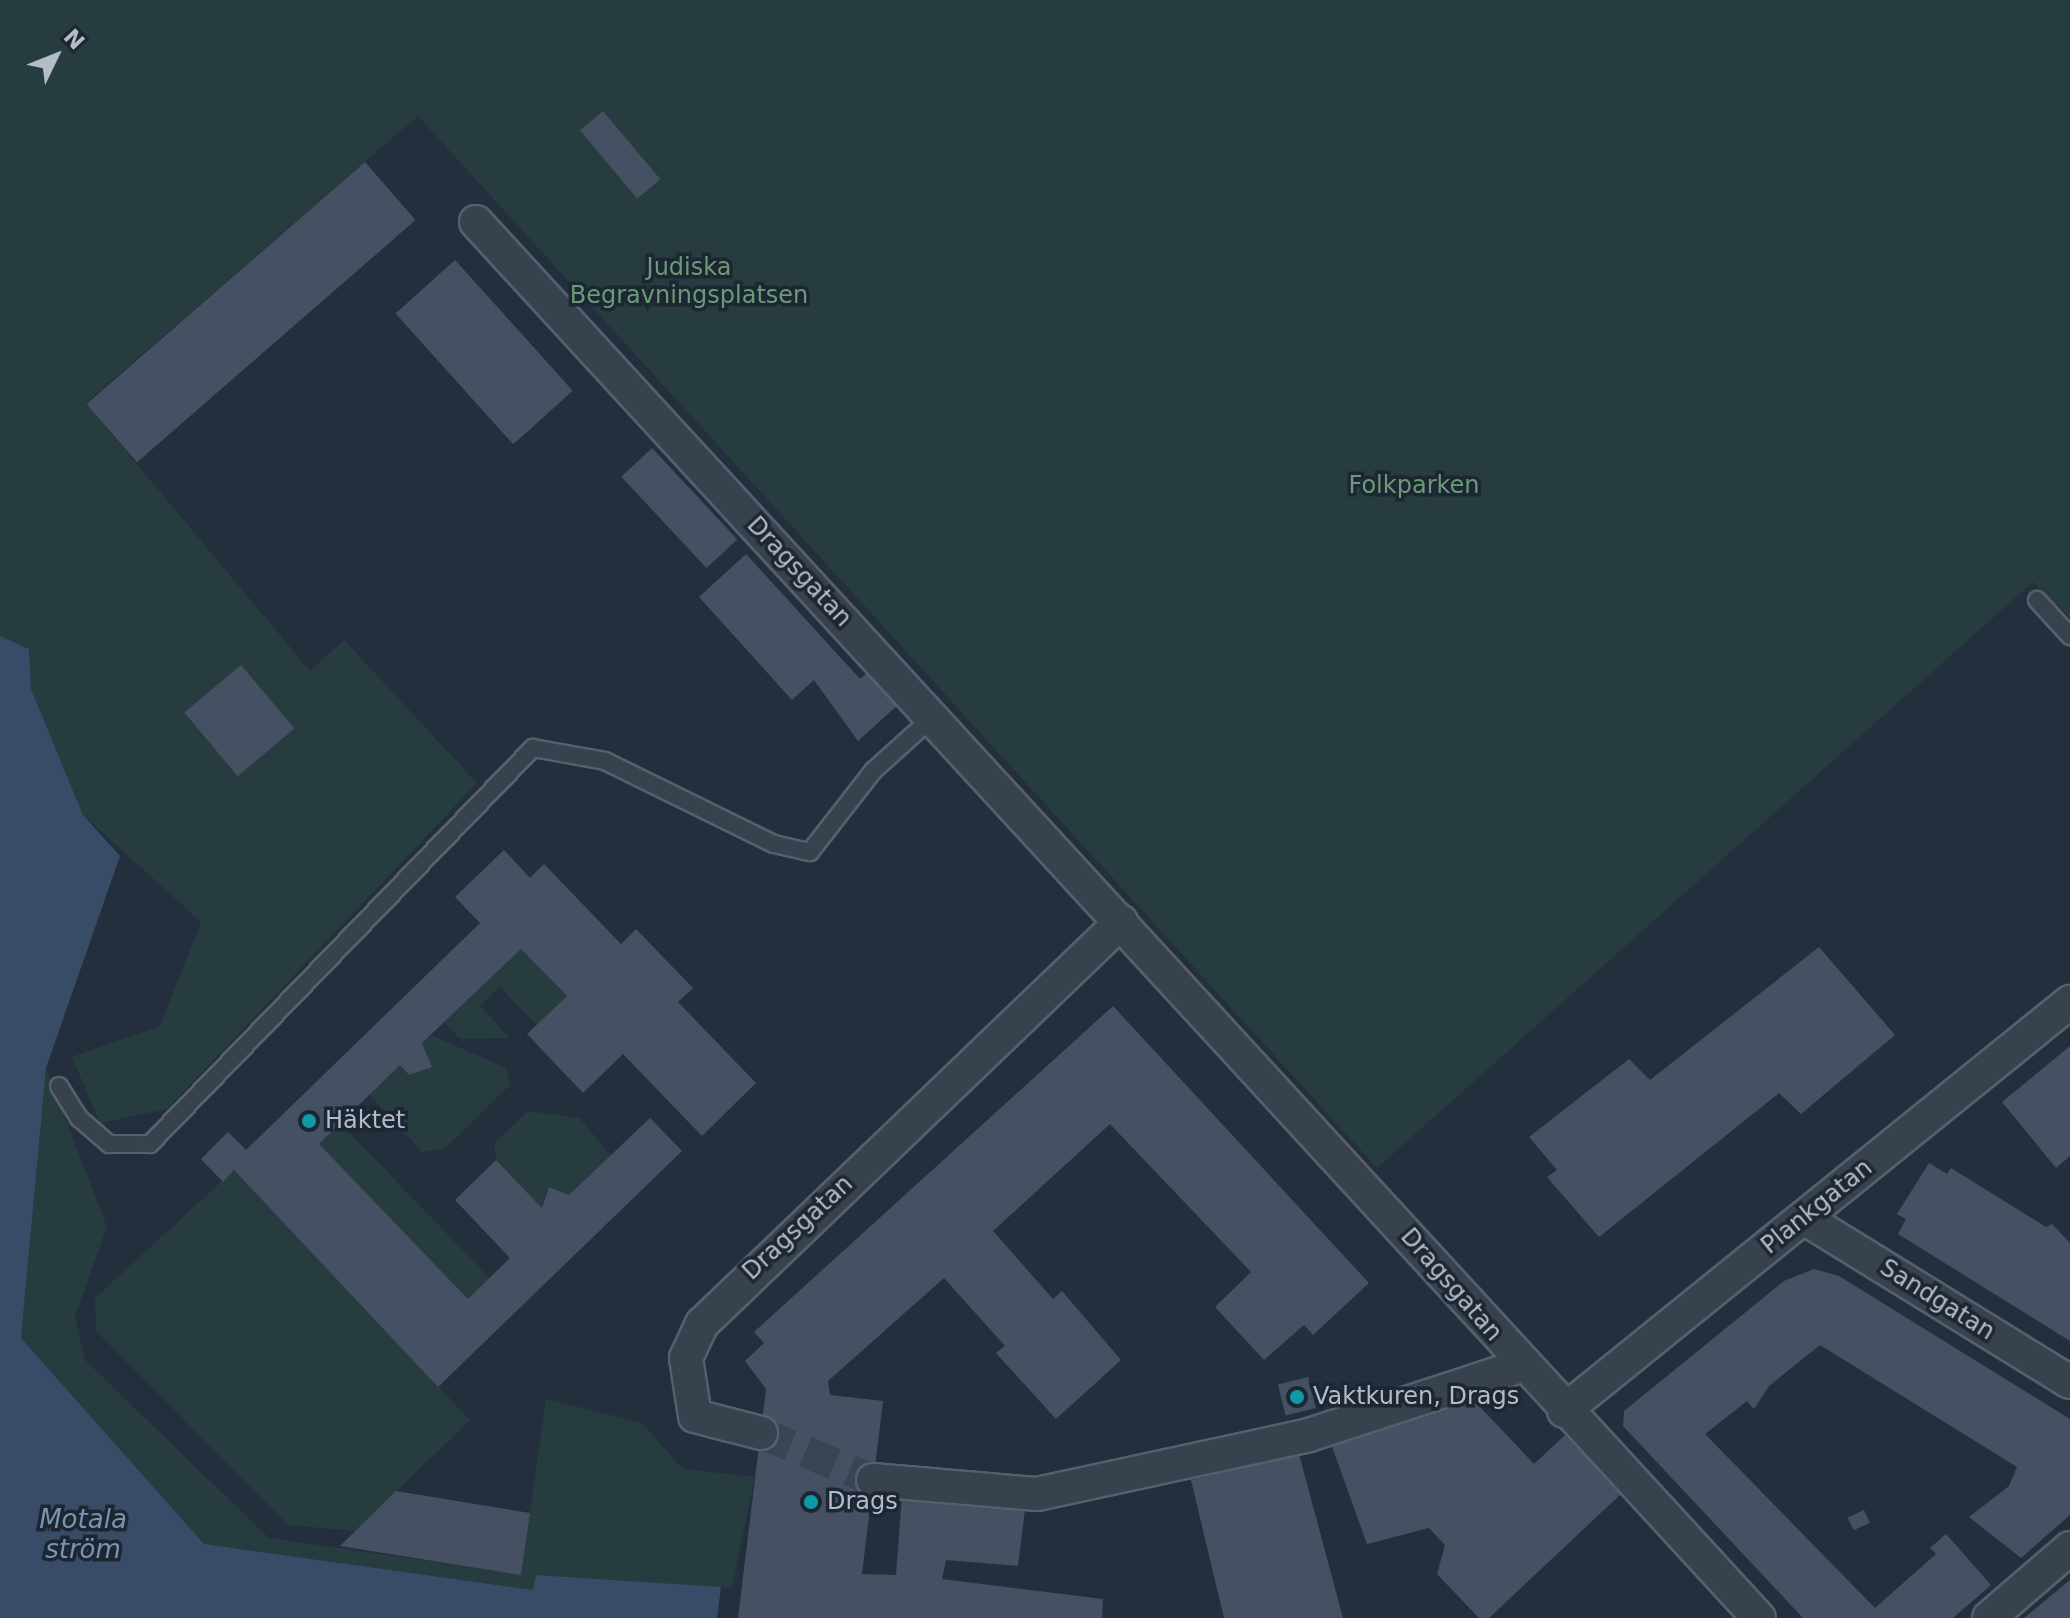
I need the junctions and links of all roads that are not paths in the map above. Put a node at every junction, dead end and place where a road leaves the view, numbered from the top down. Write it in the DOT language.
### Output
graph roads {
  1 [pos="476,222"];
  2 [pos="2037,600"];
  3 [pos="2070,636"];
  4 [pos="933,717"];
  5 [pos="1121,922"];
  6 [pos="2070,1002"];
  7 [pos="59,1086"];
  8 [pos="1804,1218"];
  9 [pos="1520,1366"];
  10 [pos="2070,1382"];
  11 [pos="1564,1411"];
  12 [pos="761,1433"];
  13 [pos="873,1480"];
  14 [pos="2070,1548"];
  15 [pos="1759,1618"];
  16 [pos="1989,1618"];
  1 -- 4 [label="street, Dragsgatan"];
  2 -- 3 [label="lane"];
  4 -- 5 [label="street, Dragsgatan"];
  4 -- 7 [label="lane"];
  5 -- 9 [label="street, Dragsgatan"];
  5 -- 12 [label="street, Dragsgatan"];
  6 -- 8 [label="street, Plankgatan"];
  8 -- 10 [label="street, Sandgatan"];
  8 -- 11 [label="street, Plankgatan"];
  9 -- 11 [label="street, Dragsgatan"];
  9 -- 13 [label="street, Dragsgatan"];
  11 -- 15 [label="street, Dragsgatan"];
  14 -- 16 [label="street"];
}
